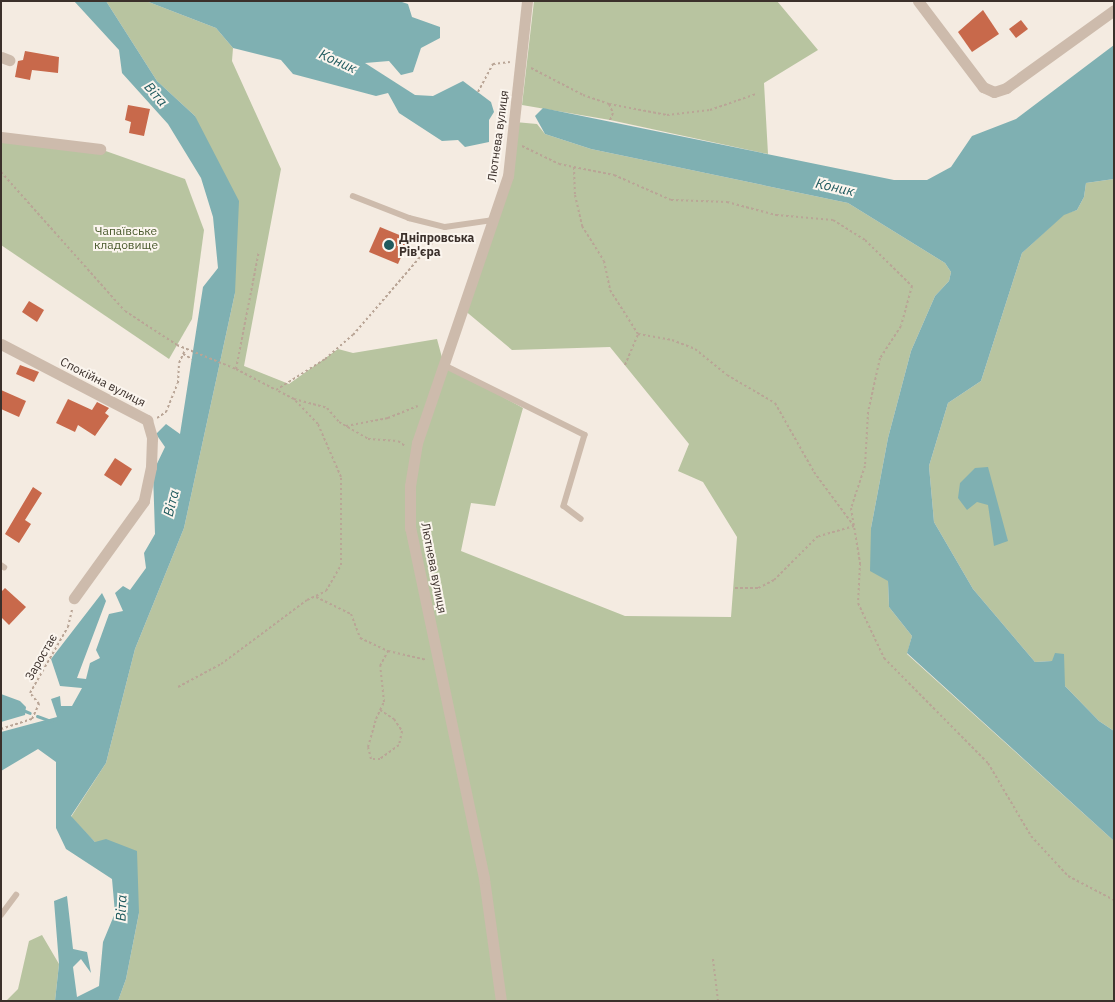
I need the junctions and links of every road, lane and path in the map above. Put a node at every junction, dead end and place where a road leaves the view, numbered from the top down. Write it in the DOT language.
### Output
graph roads {
  1 [pos="528,1"];
  2 [pos="918,1"];
  3 [pos="1114,10"];
  4 [pos="521,63"];
  5 [pos="478,92"];
  6 [pos="756,94"];
  7 [pos="609,104"];
  8 [pos="610,120"];
  9 [pos="1,137"];
  10 [pos="512,141"];
  11 [pos="100,149"];
  12 [pos="574,167"];
  13 [pos="1,172"];
  14 [pos="353,196"];
  15 [pos="494,220"];
  16 [pos="445,227"];
  17 [pos="259,251"];
  18 [pos="638,334"];
  19 [pos="1,344"];
  20 [pos="185,350"];
  21 [pos="183,354"];
  22 [pos="192,358"];
  23 [pos="444,365"];
  24 [pos="625,365"];
  25 [pos="236,369"];
  26 [pos="276,390"];
  27 [pos="294,399"];
  28 [pos="432,399"];
  29 [pos="148,420"];
  30 [pos="346,426"];
  31 [pos="414,462"];
  32 [pos="581,519"];
  33 [pos="854,526"];
  34 [pos="733,588"];
  35 [pos="316,597"];
  36 [pos="74,598"];
  37 [pos="388,650"];
  38 [pos="439,661"];
  39 [pos="178,687"];
  40 [pos="380,710"];
  41 [pos="1,729"];
  42 [pos="16,895"];
  43 [pos="1114,900"];
  44 [pos="1,915"];
  45 [pos="713,960"];
  46 [pos="501,1001"];
  47 [pos="718,1001"];
  1 -- 4 [label="street, Лютнева вулиця"];
  2 -- 3 [label="street"];
  4 -- 5 [label="path"];
  4 -- 7 [label="path"];
  4 -- 10 [label="street, Лютнева вулиця"];
  6 -- 7 [label="path"];
  7 -- 8 [label="path"];
  9 -- 11 [label="street"];
  10 -- 12 [label="path"];
  10 -- 15 [label="street, Лютнева вулиця"];
  12 -- 18 [label="path"];
  12 -- 33 [label="path"];
  13 -- 20 [label="path"];
  14 -- 16 [label="lane"];
  15 -- 16 [label="lane"];
  15 -- 23 [label="street, Лютнева вулиця"];
  16 -- 26 [label="path"];
  17 -- 25 [label="path"];
  18 -- 24 [label="path"];
  18 -- 33 [label="path"];
  19 -- 29 [label="street, Спокійна вулиця"];
  20 -- 21 [label="path"];
  20 -- 25 [label="path"];
  21 -- 22 [label="path"];
  21 -- 29 [label="path"];
  23 -- 28 [label="street, Лютнева вулиця"];
  23 -- 32 [label="lane"];
  25 -- 26 [label="path"];
  26 -- 27 [label="path"];
  27 -- 30 [label="path"];
  27 -- 35 [label="path"];
  28 -- 30 [label="path"];
  28 -- 31 [label="street, Лютнева вулиця"];
  29 -- 36 [label="street, Спокійна вулиця"];
  30 -- 31 [label="path"];
  31 -- 38 [label="street, Лютнева вулиця"];
  33 -- 34 [label="path"];
  33 -- 43 [label="path"];
  35 -- 37 [label="path"];
  35 -- 39 [label="path"];
  36 -- 41 [label="path, Заростає"];
  37 -- 38 [label="path"];
  37 -- 40 [label="path"];
  38 -- 46 [label="street, Лютнева вулиця"];
  40 -- 40 [label="path"];
  42 -- 44 [label="lane"];
  45 -- 47 [label="path"];
}
